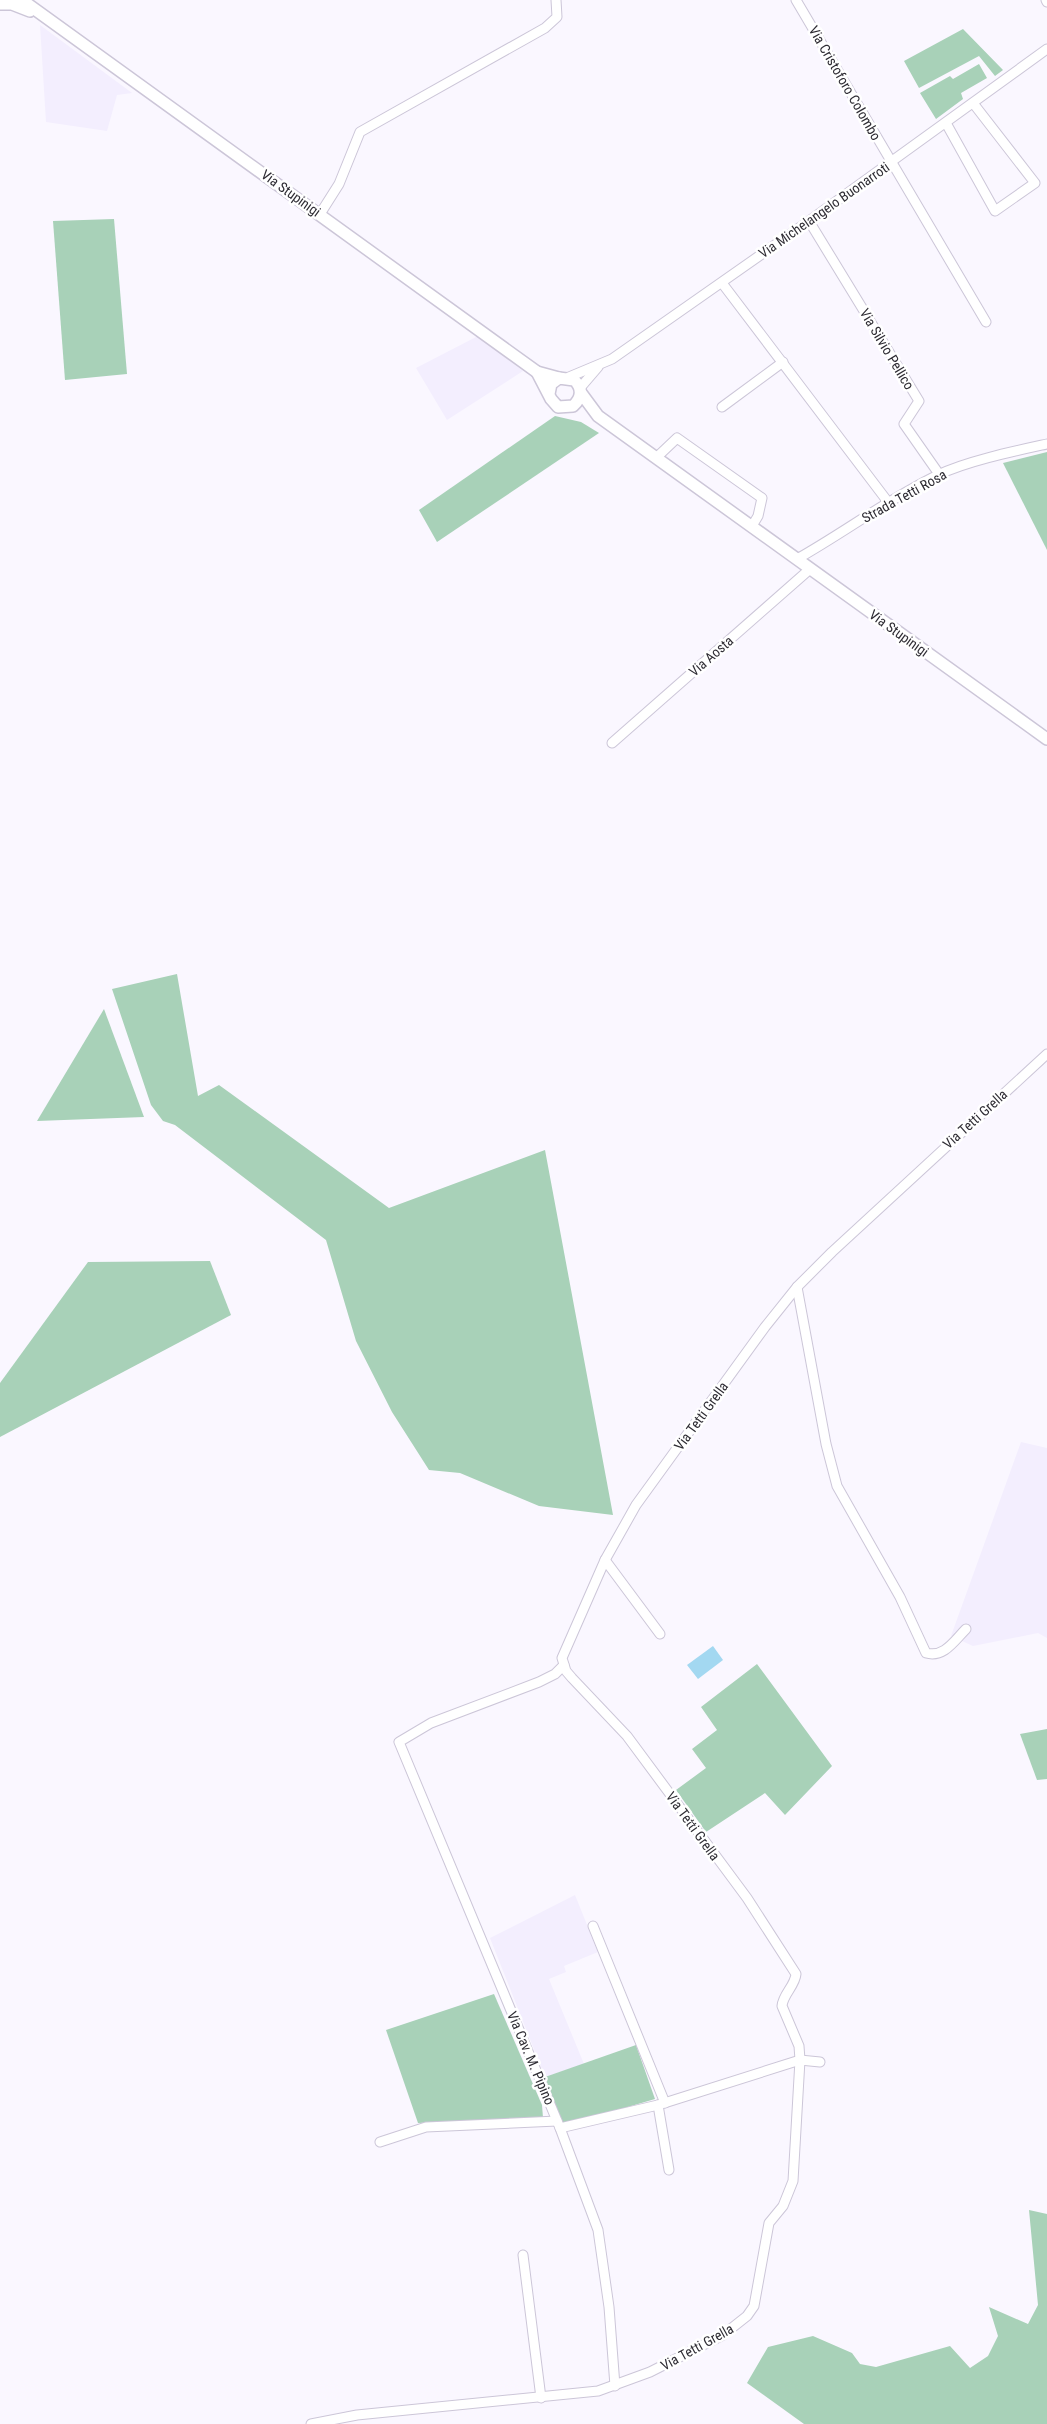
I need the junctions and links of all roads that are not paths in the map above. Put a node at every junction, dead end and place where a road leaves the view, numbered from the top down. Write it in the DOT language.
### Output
graph roads {
  1 [pos="4,0"];
  2 [pos="22,0"];
  3 [pos="556,0"];
  4 [pos="796,0"];
  5 [pos="0,3"];
  6 [pos="43,16"];
  7 [pos="1047,49"];
  8 [pos="973,103"];
  9 [pos="946,123"];
  10 [pos="891,163"];
  11 [pos="320,214"];
  12 [pos="809,221"];
  13 [pos="722,282"];
  14 [pos="986,322"];
  15 [pos="783,362"];
  16 [pos="598,367"];
  17 [pos="537,372"];
  18 [pos="564,378"];
  19 [pos="580,391"];
  20 [pos="549,394"];
  21 [pos="722,407"];
  22 [pos="568,408"];
  23 [pos="598,416"];
  24 [pos="1047,444"];
  25 [pos="657,458"];
  26 [pos="940,474"];
  27 [pos="888,502"];
  28 [pos="752,526"];
  29 [pos="797,559"];
  30 [pos="810,569"];
  31 [pos="1047,739"];
  32 [pos="612,743"];
  33 [pos="1047,1054"];
  34 [pos="798,1287"];
  35 [pos="605,1560"];
  36 [pos="966,1629"];
  37 [pos="660,1634"];
  38 [pos="564,1665"];
  39 [pos="593,1926"];
  40 [pos="800,2060"];
  41 [pos="820,2062"];
  42 [pos="662,2104"];
  43 [pos="559,2125"];
  44 [pos="380,2142"];
  45 [pos="669,2170"];
  46 [pos="522,2255"];
  47 [pos="615,2386"];
  48 [pos="542,2398"];
  49 [pos="311,2424"];
  1 -- 5 [label="street"];
  2 -- 6 [label="street, Via Stupinigi"];
  3 -- 11 [label="street"];
  4 -- 10 [label="street, Via Cristoforo Colombo"];
  5 -- 6 [label="street, Via Stupinigi"];
  6 -- 11 [label="street, Via Stupinigi"];
  7 -- 8 [label="street, Via Michelangelo Buonarroti"];
  8 -- 9 [label="street, Via Michelangelo Buonarroti"];
  8 -- 9 [label="street"];
  9 -- 10 [label="street, Via Michelangelo Buonarroti"];
  10 -- 12 [label="street, Via Michelangelo Buonarroti"];
  10 -- 14 [label="street, Via Cristoforo Colombo"];
  11 -- 17 [label="street, Via Stupinigi"];
  12 -- 13 [label="street, Via Michelangelo Buonarroti"];
  12 -- 26 [label="street, Via Silvio Pellico"];
  13 -- 15 [label="street"];
  13 -- 16 [label="street, Via Michelangelo Buonarroti"];
  15 -- 21 [label="street"];
  15 -- 27 [label="street"];
  16 -- 18 [label="street, Via Michelangelo Buonarroti"];
  16 -- 19 [label="street, Via Michelangelo Buonarroti"];
  17 -- 18 [label="street, Via Stupinigi"];
  17 -- 20 [label="street, Via Stupinigi"];
  18 -- 19 [label="street"];
  18 -- 20 [label="street"];
  19 -- 22 [label="street"];
  19 -- 23 [label="street, Via Stupinigi"];
  20 -- 22 [label="street"];
  22 -- 23 [label="street, Via Stupinigi"];
  23 -- 25 [label="street, Via Stupinigi"];
  24 -- 26 [label="street, Strada Tetti Rosa"];
  25 -- 28 [label="street, Via Stupinigi"];
  25 -- 28 [label="street"];
  26 -- 27 [label="street, Strada Tetti Rosa"];
  27 -- 29 [label="street, Strada Tetti Rosa"];
  28 -- 29 [label="street, Via Stupinigi"];
  29 -- 30 [label="street, Via Stupinigi"];
  30 -- 31 [label="street, Via Stupinigi"];
  30 -- 32 [label="street, Via Aosta"];
  33 -- 34 [label="street, Via Tetti Grella"];
  34 -- 35 [label="street, Via Tetti Grella"];
  34 -- 36 [label="street"];
  35 -- 37 [label="street"];
  35 -- 38 [label="street, Via Tetti Grella"];
  38 -- 40 [label="street, Via Tetti Grella"];
  38 -- 43 [label="street, Via Cav. M. Pipino"];
  39 -- 42 [label="street"];
  40 -- 41 [label="street"];
  40 -- 42 [label="street"];
  40 -- 47 [label="street, Via Tetti Grella"];
  42 -- 43 [label="street"];
  42 -- 45 [label="street"];
  43 -- 44 [label="street"];
  43 -- 47 [label="street, Via Cav. M. Pipino"];
  46 -- 48 [label="street"];
  47 -- 48 [label="street, Via Tetti Grella"];
  48 -- 49 [label="street, Via Tetti Grella"];
}
